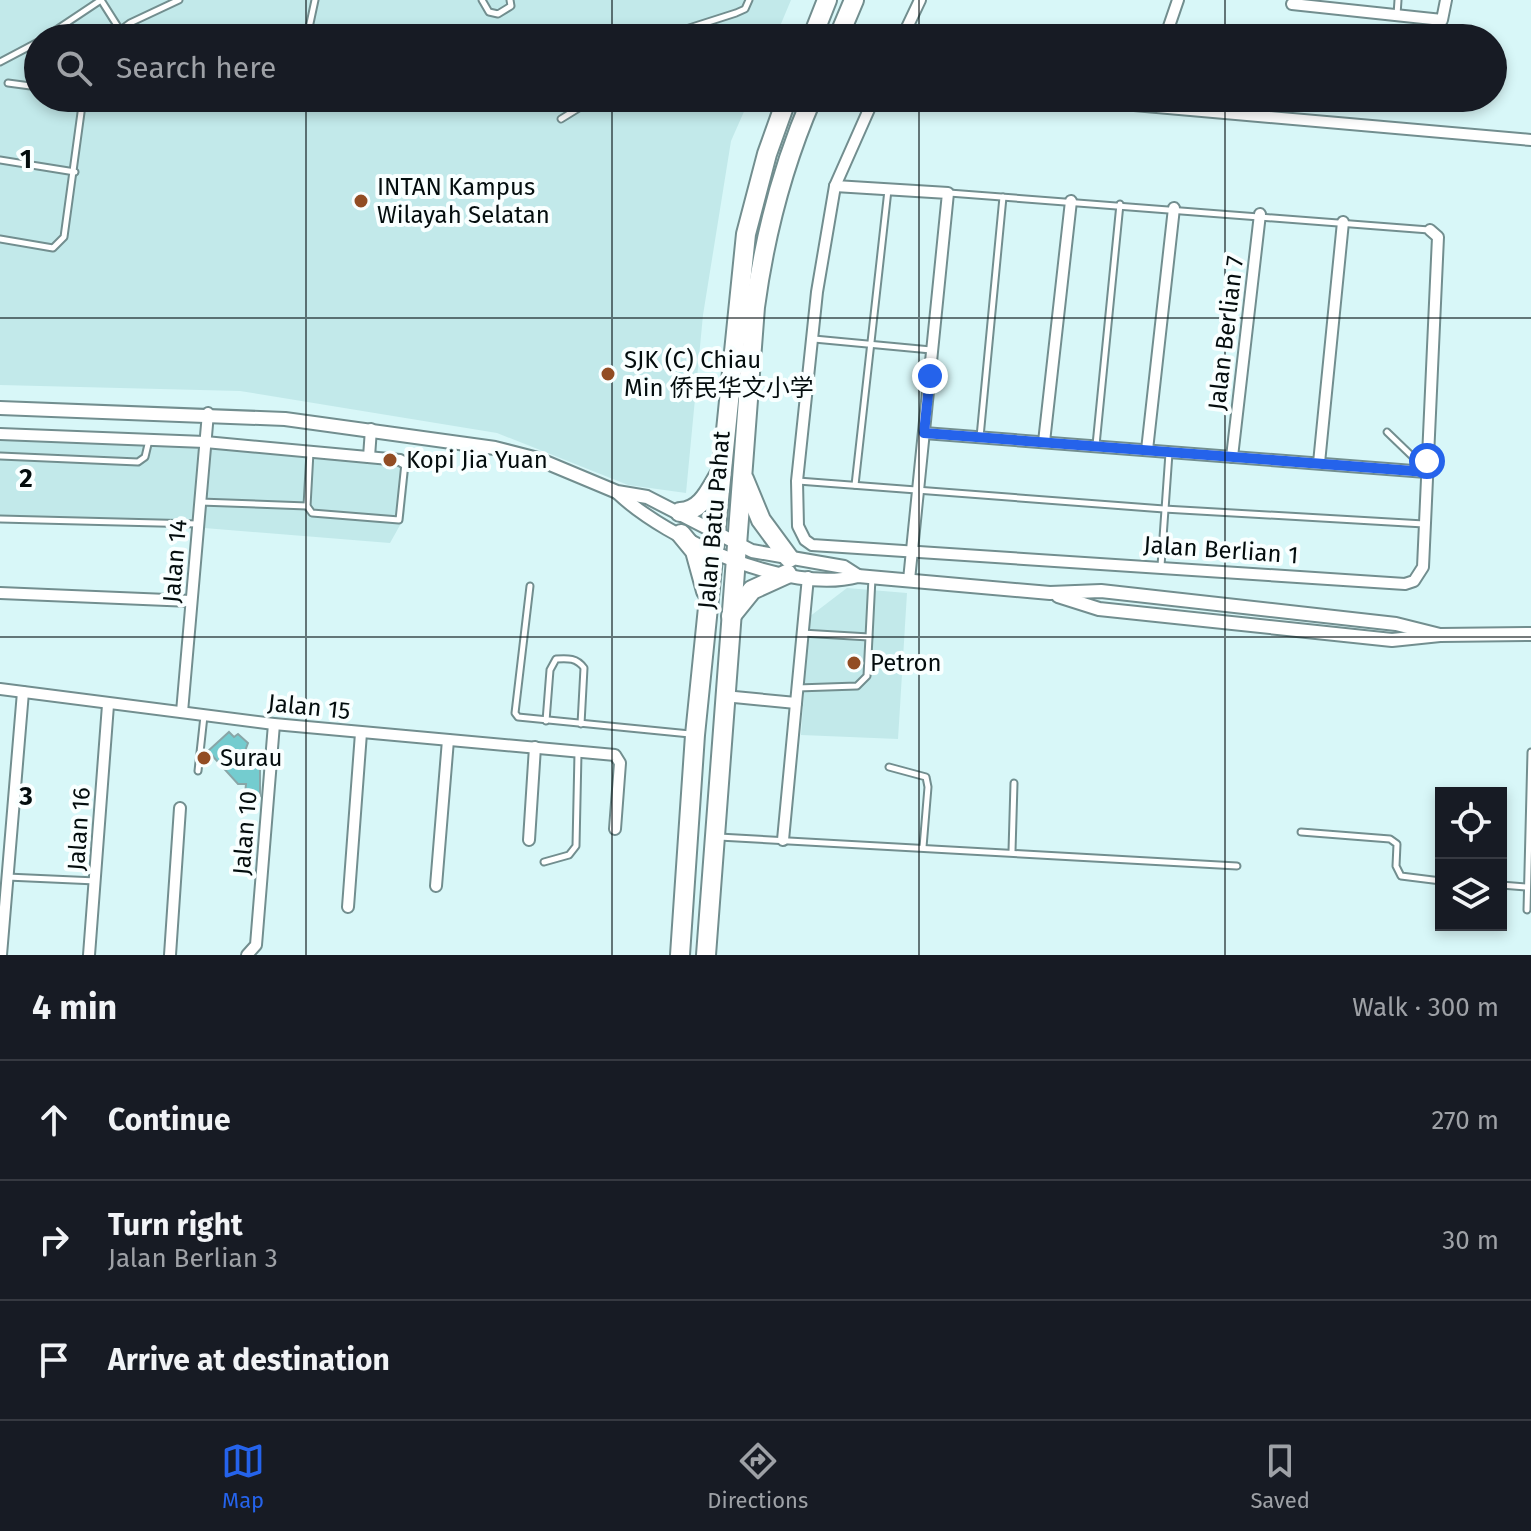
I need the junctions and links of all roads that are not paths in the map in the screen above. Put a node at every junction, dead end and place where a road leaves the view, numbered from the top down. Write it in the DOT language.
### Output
graph roads {
  1 [pos="179,0"];
  2 [pos="315,0"];
  3 [pos="482,0"];
  4 [pos="510,0"];
  5 [pos="749,0"];
  6 [pos="827,0"];
  7 [pos="854,0"];
  8 [pos="920,0"];
  9 [pos="1178,0"];
  10 [pos="1398,0"];
  11 [pos="1446,0"];
  12 [pos="1292,2"];
  13 [pos="1397,16"];
  14 [pos="65,24"];
  15 [pos="116,24"];
  16 [pos="132,24"];
  17 [pos="310,24"];
  18 [pos="702,24"];
  19 [pos="818,24"];
  20 [pos="844,24"];
  21 [pos="909,24"];
  22 [pos="1170,24"];
  23 [pos="24,49"];
  24 [pos="0,62"];
  25 [pos="8,83"];
  26 [pos="24,85"];
  27 [pos="81,112"];
  28 [pos="572,112"];
  29 [pos="782,112"];
  30 [pos="806,112"];
  31 [pos="868,112"];
  32 [pos="1244,112"];
  33 [pos="561,119"];
  34 [pos="1531,140"];
  35 [pos="0,160"];
  36 [pos="75,172"];
  37 [pos="835,186"];
  38 [pos="888,189"];
  39 [pos="948,193"];
  40 [pos="1003,197"];
  41 [pos="1071,201"];
  42 [pos="1120,204"];
  43 [pos="1174,208"];
  44 [pos="1260,214"];
  45 [pos="1343,222"];
  46 [pos="1430,230"];
  47 [pos="0,239"];
  48 [pos="812,339"];
  49 [pos="871,344"];
  50 [pos="932,350"];
  51 [pos="0,408"];
  52 [pos="208,413"];
  53 [pos="371,429"];
  54 [pos="1387,432"];
  55 [pos="924,433"];
  56 [pos="0,434"];
  57 [pos="980,437"];
  58 [pos="150,439"];
  59 [pos="205,442"];
  60 [pos="1044,442"];
  61 [pos="1096,446"];
  62 [pos="1147,450"];
  63 [pos="310,451"];
  64 [pos="1169,452"];
  65 [pos="0,456"];
  66 [pos="369,457"];
  67 [pos="1232,457"];
  68 [pos="405,463"];
  69 [pos="1319,463"];
  70 [pos="1427,466"];
  71 [pos="722,470"];
  72 [pos="742,472"];
  73 [pos="797,481"];
  74 [pos="855,485"];
  75 [pos="918,490"];
  76 [pos="617,492"];
  77 [pos="200,502"];
  78 [pos="307,506"];
  79 [pos="1164,509"];
  80 [pos="680,512"];
  81 [pos="0,519"];
  82 [pos="198,524"];
  83 [pos="1424,524"];
  84 [pos="716,532"];
  85 [pos="681,534"];
  86 [pos="714,551"];
  87 [pos="736,552"];
  88 [pos="912,553"];
  89 [pos="788,566"];
  90 [pos="1160,567"];
  91 [pos="858,576"];
  92 [pos="808,577"];
  93 [pos="872,577"];
  94 [pos="909,580"];
  95 [pos="530,586"];
  96 [pos="0,593"];
  97 [pos="191,601"];
  98 [pos="710,610"];
  99 [pos="731,616"];
  100 [pos="802,633"];
  101 [pos="1531,634"];
  102 [pos="869,637"];
  103 [pos="797,688"];
  104 [pos="0,689"];
  105 [pos="23,692"];
  106 [pos="724,696"];
  107 [pos="796,703"];
  108 [pos="108,705"];
  109 [pos="182,712"];
  110 [pos="204,715"];
  111 [pos="546,721"];
  112 [pos="274,724"];
  113 [pos="581,724"];
  114 [pos="361,733"];
  115 [pos="695,735"];
  116 [pos="448,740"];
  117 [pos="535,747"];
  118 [pos="578,751"];
  119 [pos="1531,752"];
  120 [pos="889,767"];
  121 [pos="198,771"];
  122 [pos="0,780"];
  123 [pos="14,782"];
  124 [pos="1014,783"];
  125 [pos="180,808"];
  126 [pos="615,829"];
  127 [pos="1301,832"];
  128 [pos="714,836"];
  129 [pos="529,840"];
  130 [pos="783,840"];
  131 [pos="923,847"];
  132 [pos="1012,851"];
  133 [pos="544,862"];
  134 [pos="1237,866"];
  135 [pos="4,869"];
  136 [pos="1435,880"];
  137 [pos="96,881"];
  138 [pos="1507,885"];
  139 [pos="436,886"];
  140 [pos="1526,887"];
  141 [pos="348,907"];
  142 [pos="1527,910"];
  143 [pos="1,955"];
  144 [pos="89,955"];
  145 [pos="170,955"];
  146 [pos="247,955"];
  147 [pos="680,955"];
  148 [pos="706,955"];
  1 -- 16 [label="lane"];
  2 -- 17 [label="lane"];
  3 -- 4 [label="lane"];
  5 -- 18 [label="lane"];
  6 -- 19 [label="highway"];
  7 -- 20 [label="highway"];
  8 -- 21 [label="street"];
  9 -- 22 [label="street"];
  10 -- 13 [label="lane"];
  11 -- 13 [label="street"];
  12 -- 13 [label="street"];
  14 -- 15 [label="lane"];
  23 -- 24 [label="lane"];
  25 -- 26 [label="lane"];
  27 -- 36 [label="lane"];
  28 -- 33 [label="lane"];
  29 -- 71 [label="highway, Jalan Batu Pahat"];
  30 -- 72 [label="highway, Jalan Batu Pahat"];
  31 -- 37 [label="street, Jalan Berlian 1"];
  32 -- 34 [label="street"];
  35 -- 36 [label="lane"];
  36 -- 47 [label="lane"];
  37 -- 38 [label="street"];
  37 -- 48 [label="street, Jalan Berlian 1"];
  38 -- 39 [label="street"];
  38 -- 49 [label="lane"];
  39 -- 40 [label="lane"];
  39 -- 50 [label="street"];
  40 -- 41 [label="lane"];
  40 -- 57 [label="lane"];
  41 -- 42 [label="lane"];
  41 -- 60 [label="street"];
  42 -- 43 [label="lane"];
  42 -- 61 [label="lane"];
  43 -- 44 [label="lane"];
  43 -- 62 [label="street"];
  44 -- 45 [label="lane"];
  44 -- 67 [label="street, Jalan Berlian 7"];
  45 -- 46 [label="lane"];
  45 -- 69 [label="street"];
  46 -- 70 [label="street, Jalan Berlian 1"];
  48 -- 49 [label="lane"];
  48 -- 73 [label="street, Jalan Berlian 1"];
  49 -- 50 [label="lane"];
  49 -- 74 [label="lane"];
  50 -- 55 [label="street"];
  51 -- 52 [label="street"];
  52 -- 53 [label="street"];
  52 -- 59 [label="street, Jalan 14"];
  53 -- 66 [label="street"];
  53 -- 76 [label="street"];
  54 -- 70 [label="lane"];
  55 -- 57 [label="street"];
  55 -- 75 [label="street"];
  56 -- 58 [label="street"];
  57 -- 60 [label="street"];
  58 -- 59 [label="street"];
  58 -- 65 [label="lane"];
  59 -- 63 [label="street"];
  59 -- 77 [label="street, Jalan 14"];
  60 -- 61 [label="street"];
  61 -- 62 [label="street"];
  62 -- 64 [label="street"];
  63 -- 66 [label="street"];
  63 -- 78 [label="lane"];
  64 -- 67 [label="street"];
  64 -- 79 [label="lane"];
  66 -- 68 [label="street"];
  67 -- 69 [label="street"];
  68 -- 78 [label="lane"];
  69 -- 70 [label="street"];
  70 -- 83 [label="street, Jalan Berlian 1"];
  71 -- 80 [label="highway"];
  71 -- 84 [label="highway, Jalan Batu Pahat"];
  72 -- 87 [label="highway, Jalan Batu Pahat"];
  72 -- 89 [label="highway"];
  73 -- 74 [label="lane"];
  73 -- 88 [label="street, Jalan Berlian 1"];
  74 -- 75 [label="lane"];
  75 -- 79 [label="lane"];
  75 -- 88 [label="street"];
  76 -- 80 [label="street"];
  76 -- 85 [label="street"];
  77 -- 78 [label="lane"];
  77 -- 82 [label="street, Jalan 14"];
  79 -- 83 [label="lane"];
  79 -- 90 [label="lane"];
  80 -- 84 [label="street"];
  81 -- 82 [label="lane"];
  82 -- 97 [label="street, Jalan 14"];
  83 -- 90 [label="street, Jalan Berlian 1"];
  84 -- 86 [label="highway, Jalan Batu Pahat"];
  84 -- 87 [label="street"];
  85 -- 86 [label="street"];
  85 -- 98 [label="highway"];
  86 -- 87 [label="street"];
  86 -- 98 [label="highway, Jalan Batu Pahat"];
  87 -- 89 [label="street"];
  87 -- 99 [label="highway, Jalan Batu Pahat"];
  88 -- 90 [label="street, Jalan Berlian 1"];
  88 -- 94 [label="street"];
  89 -- 91 [label="street"];
  89 -- 92 [label="street"];
  89 -- 99 [label="highway"];
  91 -- 92 [label="street"];
  91 -- 93 [label="street"];
  92 -- 100 [label="street"];
  93 -- 94 [label="street"];
  93 -- 102 [label="lane"];
  94 -- 101 [label="street"];
  95 -- 111 [label="lane"];
  96 -- 97 [label="street"];
  97 -- 109 [label="street, Jalan 14"];
  98 -- 115 [label="highway, Jalan Batu Pahat"];
  99 -- 106 [label="highway, Jalan Batu Pahat"];
  100 -- 102 [label="lane"];
  100 -- 103 [label="street"];
  102 -- 103 [label="lane"];
  103 -- 107 [label="street"];
  104 -- 105 [label="street, Jalan 15"];
  105 -- 108 [label="street, Jalan 15"];
  105 -- 123 [label="street"];
  106 -- 107 [label="street"];
  106 -- 128 [label="highway, Jalan Batu Pahat"];
  107 -- 130 [label="street"];
  108 -- 109 [label="street, Jalan 15"];
  108 -- 137 [label="street, Jalan 16"];
  109 -- 110 [label="street, Jalan 15"];
  110 -- 112 [label="street, Jalan 15"];
  110 -- 121 [label="lane"];
  111 -- 113 [label="lane"];
  111 -- 113 [label="lane"];
  112 -- 114 [label="street, Jalan 15"];
  112 -- 146 [label="street, Jalan 10"];
  113 -- 115 [label="lane"];
  114 -- 116 [label="street, Jalan 15"];
  114 -- 141 [label="street"];
  115 -- 147 [label="highway, Jalan Batu Pahat"];
  116 -- 117 [label="street, Jalan 15"];
  116 -- 139 [label="street"];
  117 -- 118 [label="street, Jalan 15"];
  117 -- 129 [label="street"];
  118 -- 126 [label="street, Jalan 15"];
  118 -- 133 [label="lane"];
  119 -- 140 [label="lane"];
  120 -- 131 [label="lane"];
  122 -- 123 [label="street"];
  123 -- 135 [label="street"];
  124 -- 132 [label="lane"];
  125 -- 145 [label="street"];
  127 -- 136 [label="lane"];
  128 -- 130 [label="lane"];
  128 -- 148 [label="highway, Jalan Batu Pahat"];
  130 -- 131 [label="lane"];
  131 -- 132 [label="lane"];
  132 -- 134 [label="lane"];
  135 -- 137 [label="lane"];
  135 -- 143 [label="street"];
  137 -- 144 [label="street, Jalan 16"];
  138 -- 140 [label="lane"];
  140 -- 142 [label="lane"];
}
